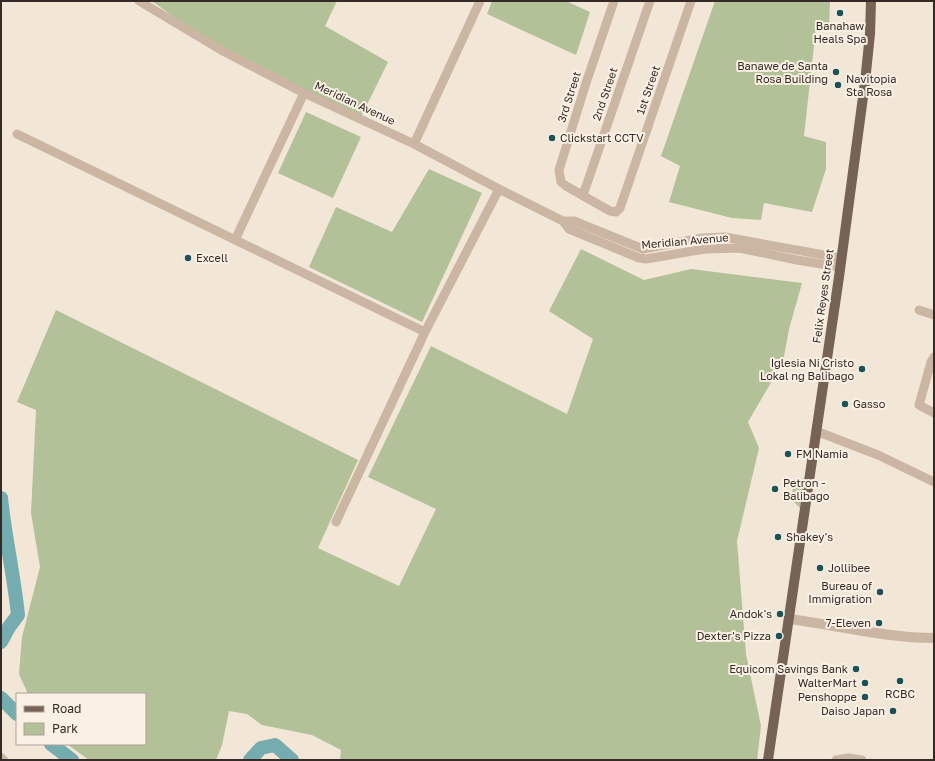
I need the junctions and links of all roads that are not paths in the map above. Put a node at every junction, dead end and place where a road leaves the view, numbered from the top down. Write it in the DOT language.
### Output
graph roads {
  1 [pos="140,1"];
  2 [pos="480,1"];
  3 [pos="614,1"];
  4 [pos="650,1"];
  5 [pos="691,1"];
  6 [pos="872,1"];
  7 [pos="304,93"];
  8 [pos="17,134"];
  9 [pos="414,144"];
  10 [pos="499,189"];
  11 [pos="582,195"];
  12 [pos="620,208"];
  13 [pos="235,240"];
  14 [pos="840,262"];
  15 [pos="919,310"];
  16 [pos="934,315"];
  17 [pos="425,332"];
  18 [pos="934,357"];
  19 [pos="934,413"];
  20 [pos="816,431"];
  21 [pos="934,482"];
  22 [pos="336,522"];
  23 [pos="789,619"];
  24 [pos="934,638"];
  25 [pos="1,758"];
  26 [pos="3,760"];
  27 [pos="768,760"];
  28 [pos="836,760"];
  29 [pos="862,760"];
  1 -- 7 [label="street, Meridian Avenue"];
  2 -- 9 [label="street"];
  3 -- 11 [label="street, 3rd Street"];
  4 -- 11 [label="street, 2nd Street"];
  5 -- 12 [label="street, 1st Street"];
  6 -- 14 [label="main road, Felix Reyes Street"];
  7 -- 9 [label="street, Meridian Avenue"];
  7 -- 13 [label="street"];
  8 -- 13 [label="street"];
  9 -- 10 [label="street, Meridian Avenue"];
  10 -- 14 [label="street, Meridian Avenue"];
  10 -- 17 [label="street"];
  11 -- 12 [label="street, 3rd Street"];
  13 -- 17 [label="street"];
  14 -- 20 [label="main road, Felix Reyes Street"];
  15 -- 16 [label="street"];
  17 -- 22 [label="street"];
  18 -- 19 [label="street"];
  20 -- 21 [label="street"];
  20 -- 23 [label="main road, Felix Reyes Street"];
  23 -- 24 [label="street"];
  23 -- 27 [label="main road, Felix Reyes Street"];
  25 -- 26 [label="street"];
  28 -- 29 [label="street"];
}
